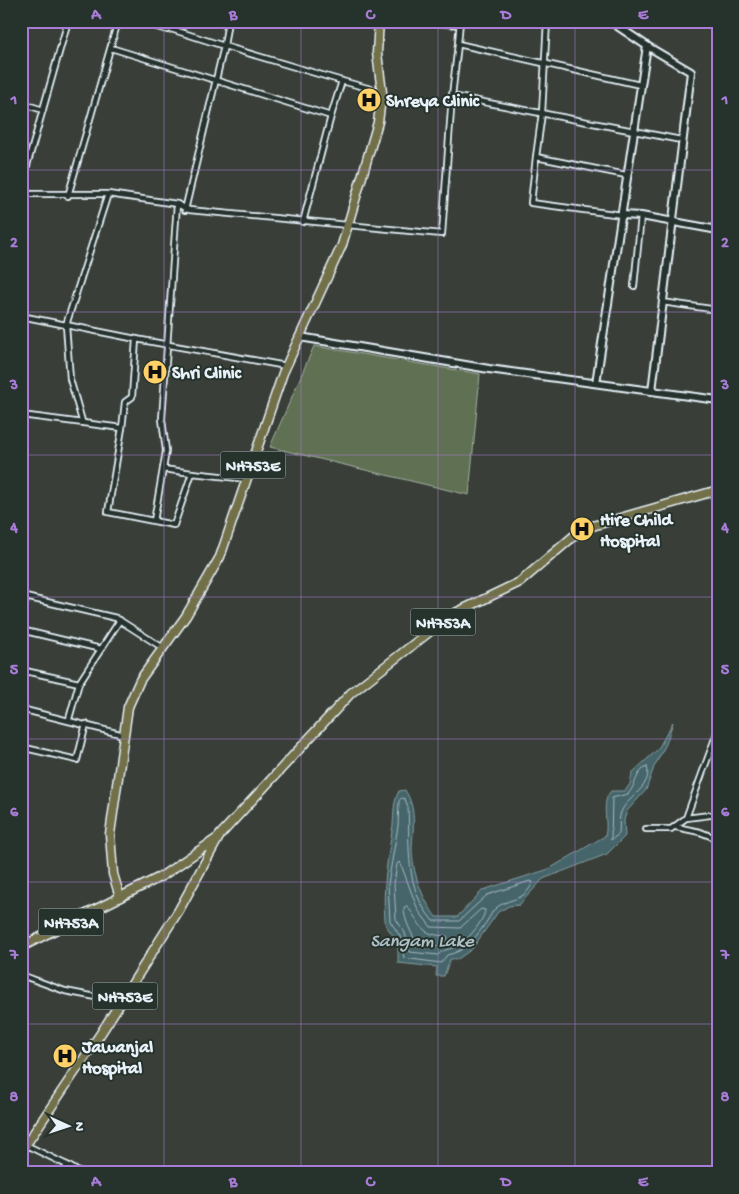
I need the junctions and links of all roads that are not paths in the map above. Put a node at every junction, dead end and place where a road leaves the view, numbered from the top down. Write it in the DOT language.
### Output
graph roads {
  1 [pos="68,21"];
  2 [pos="118,21"];
  3 [pos="137,21"];
  4 [pos="173,21"];
  5 [pos="228,21"];
  6 [pos="379,21"];
  7 [pos="415,21"];
  8 [pos="525,21"];
  9 [pos="610,21"];
  10 [pos="460,23"];
  11 [pos="547,23"];
  12 [pos="172,29"];
  13 [pos="458,44"];
  14 [pos="224,46"];
  15 [pos="647,46"];
  16 [pos="111,48"];
  17 [pos="545,65"];
  18 [pos="216,80"];
  19 [pos="342,81"];
  20 [pos="640,86"];
  21 [pos="382,92"];
  22 [pos="452,96"];
  23 [pos="21,103"];
  24 [pos="43,110"];
  25 [pos="542,113"];
  26 [pos="331,116"];
  27 [pos="634,130"];
  28 [pos="682,140"];
  29 [pos="536,158"];
  30 [pos="626,175"];
  31 [pos="21,187"];
  32 [pos="21,194"];
  33 [pos="108,194"];
  34 [pos="68,196"];
  35 [pos="177,204"];
  36 [pos="185,210"];
  37 [pos="622,215"];
  38 [pos="641,216"];
  39 [pos="673,221"];
  40 [pos="303,222"];
  41 [pos="347,227"];
  42 [pos="718,230"];
  43 [pos="634,286"];
  44 [pos="662,302"];
  45 [pos="718,310"];
  46 [pos="21,316"];
  47 [pos="66,325"];
  48 [pos="300,337"];
  49 [pos="136,339"];
  50 [pos="167,344"];
  51 [pos="286,366"];
  52 [pos="596,383"];
  53 [pos="652,391"];
  54 [pos="718,400"];
  55 [pos="21,415"];
  56 [pos="82,421"];
  57 [pos="122,428"];
  58 [pos="163,469"];
  59 [pos="192,473"];
  60 [pos="248,480"];
  61 [pos="718,490"];
  62 [pos="154,521"];
  63 [pos="24,596"];
  64 [pos="21,618"];
  65 [pos="120,620"];
  66 [pos="21,630"];
  67 [pos="163,648"];
  68 [pos="101,649"];
  69 [pos="21,670"];
  70 [pos="79,683"];
  71 [pos="21,709"];
  72 [pos="70,720"];
  73 [pos="86,724"];
  74 [pos="718,730"];
  75 [pos="124,734"];
  76 [pos="21,747"];
  77 [pos="718,814"];
  78 [pos="686,818"];
  79 [pos="676,827"];
  80 [pos="646,829"];
  81 [pos="220,835"];
  82 [pos="718,839"];
  83 [pos="120,897"];
  84 [pos="21,947"];
  85 [pos="21,975"];
  86 [pos="119,1006"];
  87 [pos="24,1148"];
  88 [pos="67,1165"];
  89 [pos="63,1173"];
  90 [pos="80,1173"];
  1 -- 24 [label="street"];
  2 -- 16 [label="street"];
  3 -- 12 [label="street"];
  4 -- 12 [label="street"];
  5 -- 14 [label="street"];
  6 -- 21 [label="highway, NH753E"];
  7 -- 10 [label="street"];
  8 -- 11 [label="street"];
  9 -- 15 [label="street"];
  10 -- 13 [label="street"];
  11 -- 17 [label="street"];
  12 -- 14 [label="street"];
  13 -- 17 [label="street"];
  13 -- 22 [label="street"];
  14 -- 18 [label="street"];
  14 -- 19 [label="street"];
  15 -- 20 [label="street"];
  15 -- 28 [label="street"];
  16 -- 18 [label="street"];
  16 -- 34 [label="street"];
  17 -- 20 [label="street"];
  17 -- 25 [label="street"];
  18 -- 26 [label="street"];
  18 -- 36 [label="street"];
  19 -- 21 [label="street"];
  19 -- 26 [label="street"];
  20 -- 27 [label="street"];
  21 -- 41 [label="highway, NH753E"];
  22 -- 25 [label="street"];
  22 -- 41 [label="street"];
  23 -- 24 [label="street"];
  24 -- 31 [label="street"];
  25 -- 27 [label="street"];
  25 -- 29 [label="street"];
  26 -- 40 [label="street"];
  27 -- 28 [label="street"];
  27 -- 30 [label="street"];
  28 -- 39 [label="street"];
  29 -- 30 [label="street"];
  29 -- 37 [label="street"];
  30 -- 37 [label="street"];
  32 -- 34 [label="street"];
  33 -- 34 [label="street"];
  33 -- 35 [label="street"];
  33 -- 47 [label="street"];
  35 -- 36 [label="street"];
  35 -- 50 [label="street"];
  36 -- 40 [label="street"];
  37 -- 38 [label="street"];
  37 -- 52 [label="street"];
  38 -- 39 [label="street"];
  38 -- 43 [label="street"];
  39 -- 42 [label="street"];
  39 -- 44 [label="street"];
  40 -- 41 [label="street"];
  41 -- 48 [label="highway, NH753E"];
  44 -- 45 [label="street"];
  44 -- 53 [label="street"];
  46 -- 47 [label="street"];
  47 -- 49 [label="street"];
  47 -- 56 [label="street"];
  48 -- 51 [label="highway, NH753E"];
  48 -- 52 [label="street"];
  49 -- 50 [label="street"];
  49 -- 57 [label="street"];
  50 -- 51 [label="street"];
  50 -- 58 [label="street"];
  51 -- 60 [label="highway, NH753E"];
  52 -- 53 [label="street"];
  53 -- 54 [label="street"];
  55 -- 56 [label="street"];
  56 -- 57 [label="street"];
  57 -- 62 [label="street"];
  58 -- 59 [label="street"];
  58 -- 62 [label="street"];
  59 -- 60 [label="street"];
  59 -- 62 [label="street"];
  60 -- 67 [label="highway, NH753E"];
  61 -- 81 [label="highway, NH753A"];
  63 -- 64 [label="street"];
  63 -- 65 [label="street"];
  65 -- 67 [label="street"];
  65 -- 68 [label="street"];
  66 -- 68 [label="street"];
  67 -- 75 [label="highway, NH753E"];
  68 -- 70 [label="street"];
  69 -- 70 [label="street"];
  70 -- 72 [label="street"];
  71 -- 72 [label="street"];
  72 -- 73 [label="street"];
  73 -- 75 [label="street"];
  73 -- 76 [label="street"];
  74 -- 78 [label="street"];
  75 -- 83 [label="highway, NH753E"];
  77 -- 78 [label="street"];
  78 -- 79 [label="street"];
  79 -- 80 [label="street"];
  79 -- 82 [label="street"];
  81 -- 83 [label="highway, NH753A"];
  81 -- 86 [label="highway, NH753E"];
  83 -- 84 [label="highway, NH753A"];
  85 -- 86 [label="street"];
  86 -- 87 [label="highway, NH753E"];
  87 -- 88 [label="street"];
  88 -- 89 [label="street"];
  88 -- 90 [label="street"];
}
